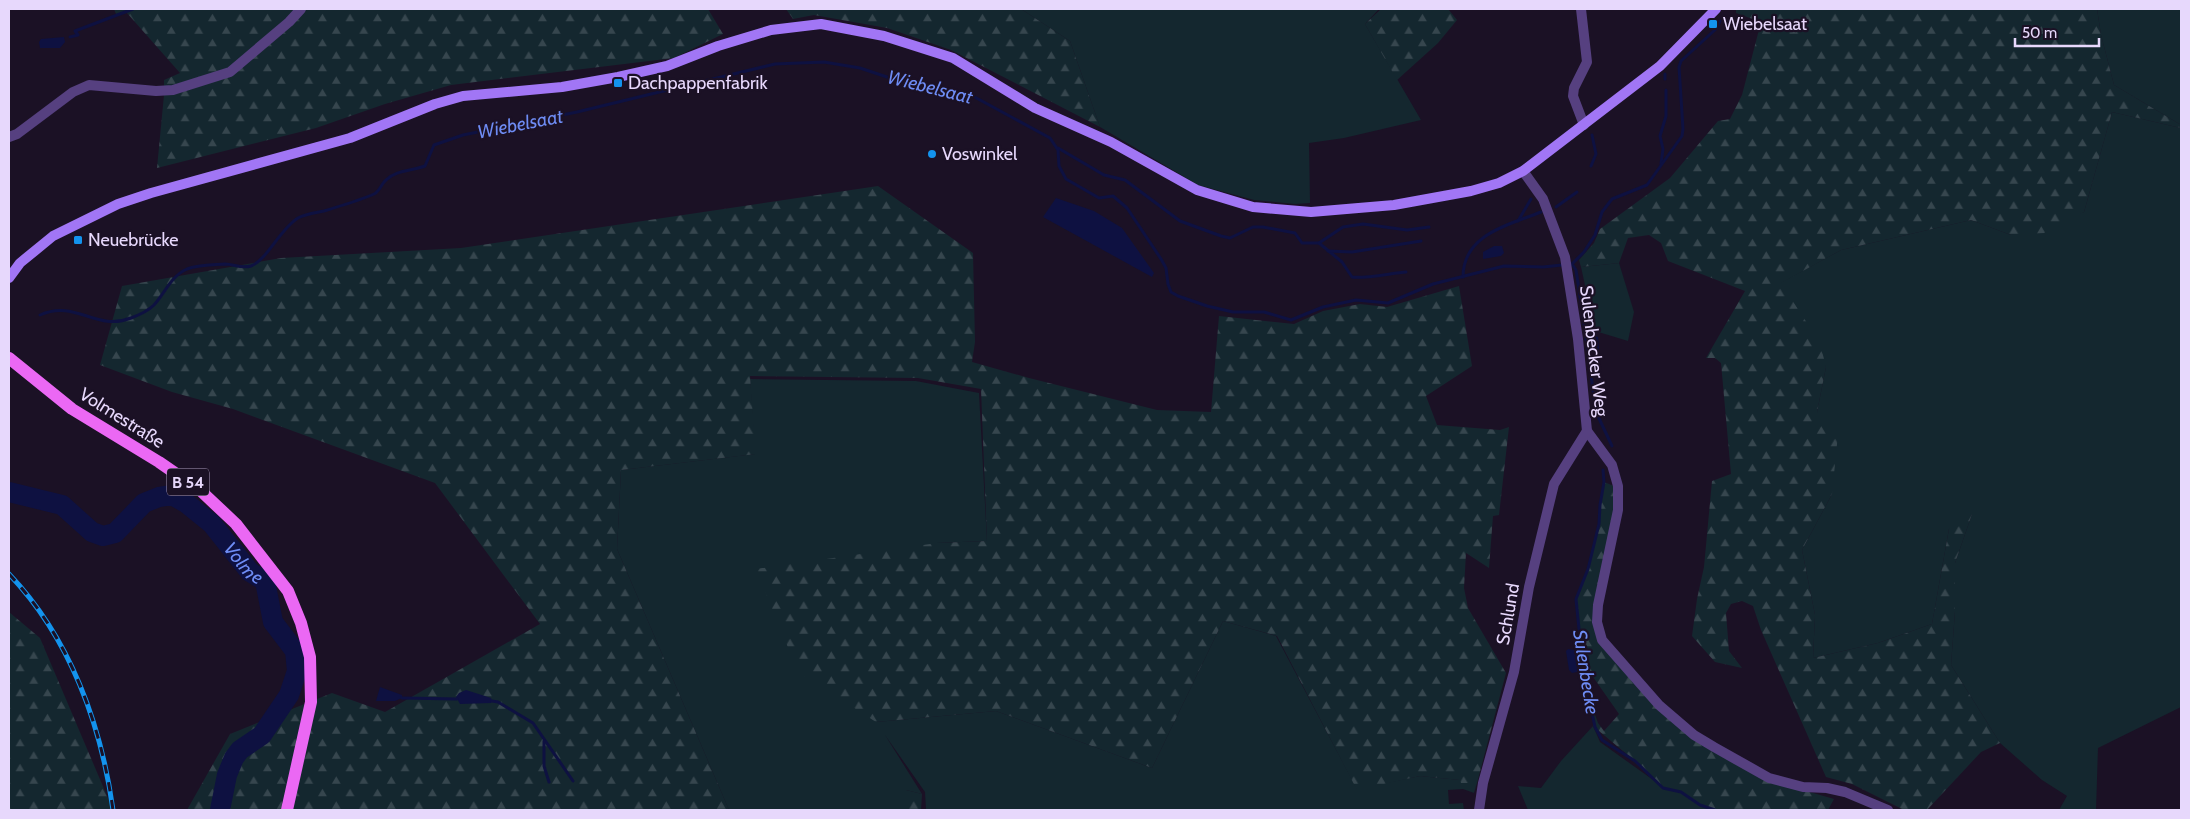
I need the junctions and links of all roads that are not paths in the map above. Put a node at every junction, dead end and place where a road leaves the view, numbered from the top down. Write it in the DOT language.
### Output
graph roads {
  1 [pos="301,9"];
  2 [pos="1581,9"];
  3 [pos="1716,9"];
  4 [pos="1584,125"];
  5 [pos="9,137"];
  6 [pos="1523,171"];
  7 [pos="9,276"];
  8 [pos="9,358"];
  9 [pos="1587,431"];
  10 [pos="287,810"];
  11 [pos="1479,810"];
  12 [pos="1888,810"];
  1 -- 5 [label="street"];
  2 -- 4 [label="street"];
  3 -- 4 [label="main road"];
  4 -- 6 [label="main road"];
  6 -- 7 [label="main road"];
  6 -- 9 [label="street, Sulenbecker Weg"];
  8 -- 10 [label="main road, Volmestraße / B 54"];
  9 -- 11 [label="street, Schlund"];
  9 -- 12 [label="street, Sulenbecker Weg"];
}
